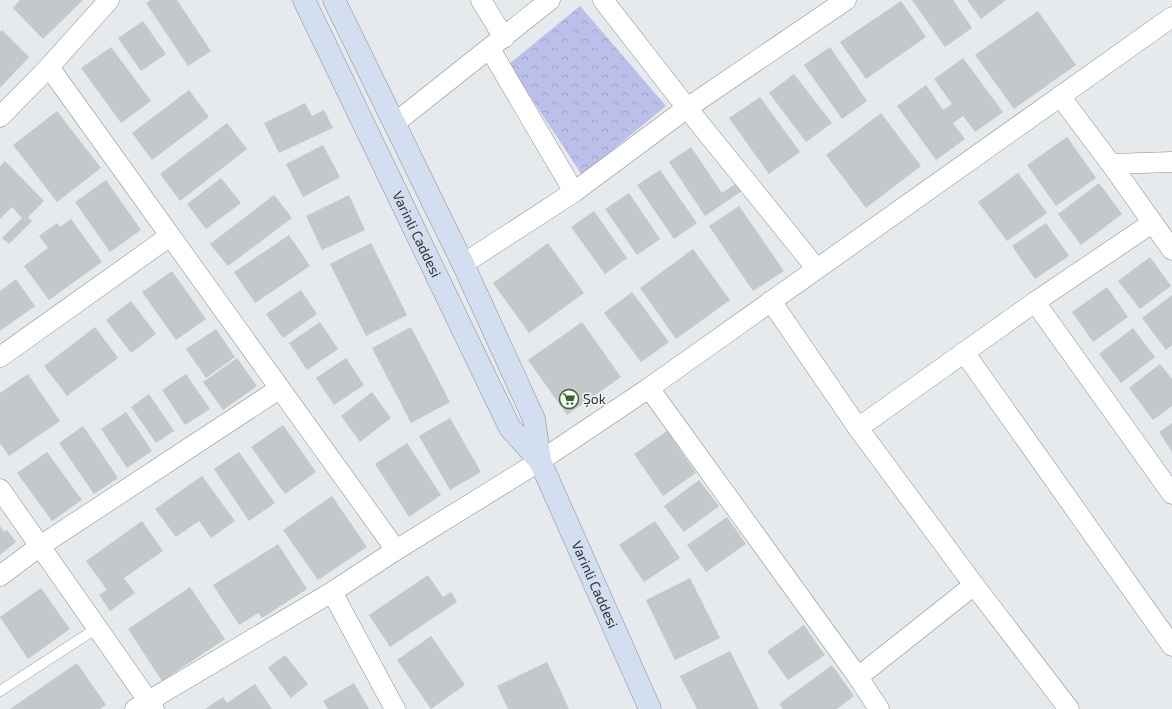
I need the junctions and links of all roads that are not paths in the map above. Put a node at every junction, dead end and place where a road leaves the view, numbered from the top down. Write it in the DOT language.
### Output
graph roads {
  1 [pos="110,0"];
  2 [pos="304,0"];
  3 [pos="334,0"];
  4 [pos="481,0"];
  5 [pos="550,0"];
  6 [pos="603,0"];
  7 [pos="846,0"];
  8 [pos="1172,17"];
  9 [pos="497,43"];
  10 [pos="49,67"];
  11 [pos="1060,96"];
  12 [pos="687,108"];
  13 [pos="0,117"];
  14 [pos="395,122"];
  15 [pos="1172,162"];
  16 [pos="1111,164"];
  17 [pos="574,192"];
  18 [pos="1152,223"];
  19 [pos="170,236"];
  20 [pos="1172,250"];
  21 [pos="463,264"];
  22 [pos="816,268"];
  23 [pos="771,301"];
  24 [pos="1035,302"];
  25 [pos="964,352"];
  26 [pos="0,358"];
  27 [pos="649,388"];
  28 [pos="279,389"];
  29 [pos="858,428"];
  30 [pos="540,461"];
  31 [pos="0,489"];
  32 [pos="1172,494"];
  33 [pos="40,546"];
  34 [pos="396,550"];
  35 [pos="0,576"];
  36 [pos="974,585"];
  37 [pos="332,592"];
  38 [pos="97,628"];
  39 [pos="1172,646"];
  40 [pos="858,677"];
  41 [pos="0,691"];
  42 [pos="146,706"];
  43 [pos="395,709"];
  44 [pos="650,709"];
  45 [pos="879,709"];
  46 [pos="1069,709"];
  1 -- 10 [label="street"];
  2 -- 30 [label="street, Varinli Caddesi"];
  3 -- 14 [label="street, Varinli Caddesi"];
  4 -- 9 [label="street"];
  5 -- 9 [label="street"];
  6 -- 12 [label="street"];
  7 -- 12 [label="street"];
  8 -- 11 [label="street"];
  9 -- 14 [label="street"];
  9 -- 17 [label="street"];
  10 -- 13 [label="street"];
  10 -- 19 [label="street"];
  11 -- 16 [label="street"];
  11 -- 22 [label="street"];
  12 -- 17 [label="street"];
  12 -- 22 [label="street"];
  14 -- 21 [label="street, Varinli Caddesi"];
  15 -- 16 [label="street"];
  16 -- 18 [label="street"];
  17 -- 21 [label="street"];
  18 -- 20 [label="street"];
  18 -- 24 [label="street"];
  19 -- 26 [label="street"];
  19 -- 28 [label="street"];
  21 -- 30 [label="street, Varinli Caddesi"];
  22 -- 23 [label="street"];
  23 -- 27 [label="street"];
  23 -- 29 [label="street"];
  24 -- 25 [label="street"];
  24 -- 32 [label="street"];
  25 -- 29 [label="street"];
  25 -- 39 [label="street"];
  27 -- 30 [label="street"];
  27 -- 40 [label="street"];
  28 -- 33 [label="street"];
  28 -- 34 [label="street"];
  29 -- 36 [label="street"];
  30 -- 34 [label="street"];
  30 -- 44 [label="street, Varinli Caddesi"];
  31 -- 33 [label="street"];
  33 -- 35 [label="street"];
  33 -- 38 [label="street"];
  34 -- 37 [label="street"];
  36 -- 40 [label="street"];
  36 -- 46 [label="street"];
  37 -- 42 [label="street"];
  37 -- 43 [label="street"];
  38 -- 41 [label="lane"];
  38 -- 42 [label="street"];
  40 -- 45 [label="street"];
}
